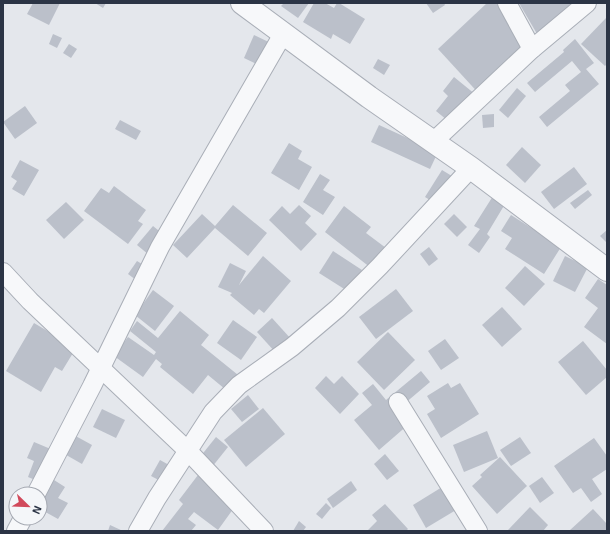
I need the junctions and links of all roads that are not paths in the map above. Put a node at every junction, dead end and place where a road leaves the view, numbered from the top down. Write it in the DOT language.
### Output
graph roads {
  1 [pos="242,3"];
  2 [pos="507,3"];
  3 [pos="587,3"];
  4 [pos="283,34"];
  5 [pos="532,49"];
  6 [pos="434,141"];
  7 [pos="471,168"];
  8 [pos="607,270"];
  9 [pos="3,272"];
  10 [pos="100,368"];
  11 [pos="398,402"];
  12 [pos="188,451"];
  13 [pos="40,486"];
  14 [pos="138,531"];
  15 [pos="264,531"];
  16 [pos="478,531"];
  1 -- 4 [label="street"];
  2 -- 5 [label="street"];
  3 -- 5 [label="street"];
  4 -- 6 [label="street"];
  4 -- 10 [label="street"];
  5 -- 6 [label="street"];
  6 -- 7 [label="street"];
  7 -- 8 [label="street"];
  7 -- 12 [label="street"];
  9 -- 10 [label="street"];
  10 -- 12 [label="street"];
  10 -- 13 [label="street"];
  11 -- 16 [label="street"];
  12 -- 14 [label="street"];
  12 -- 15 [label="street"];
}
